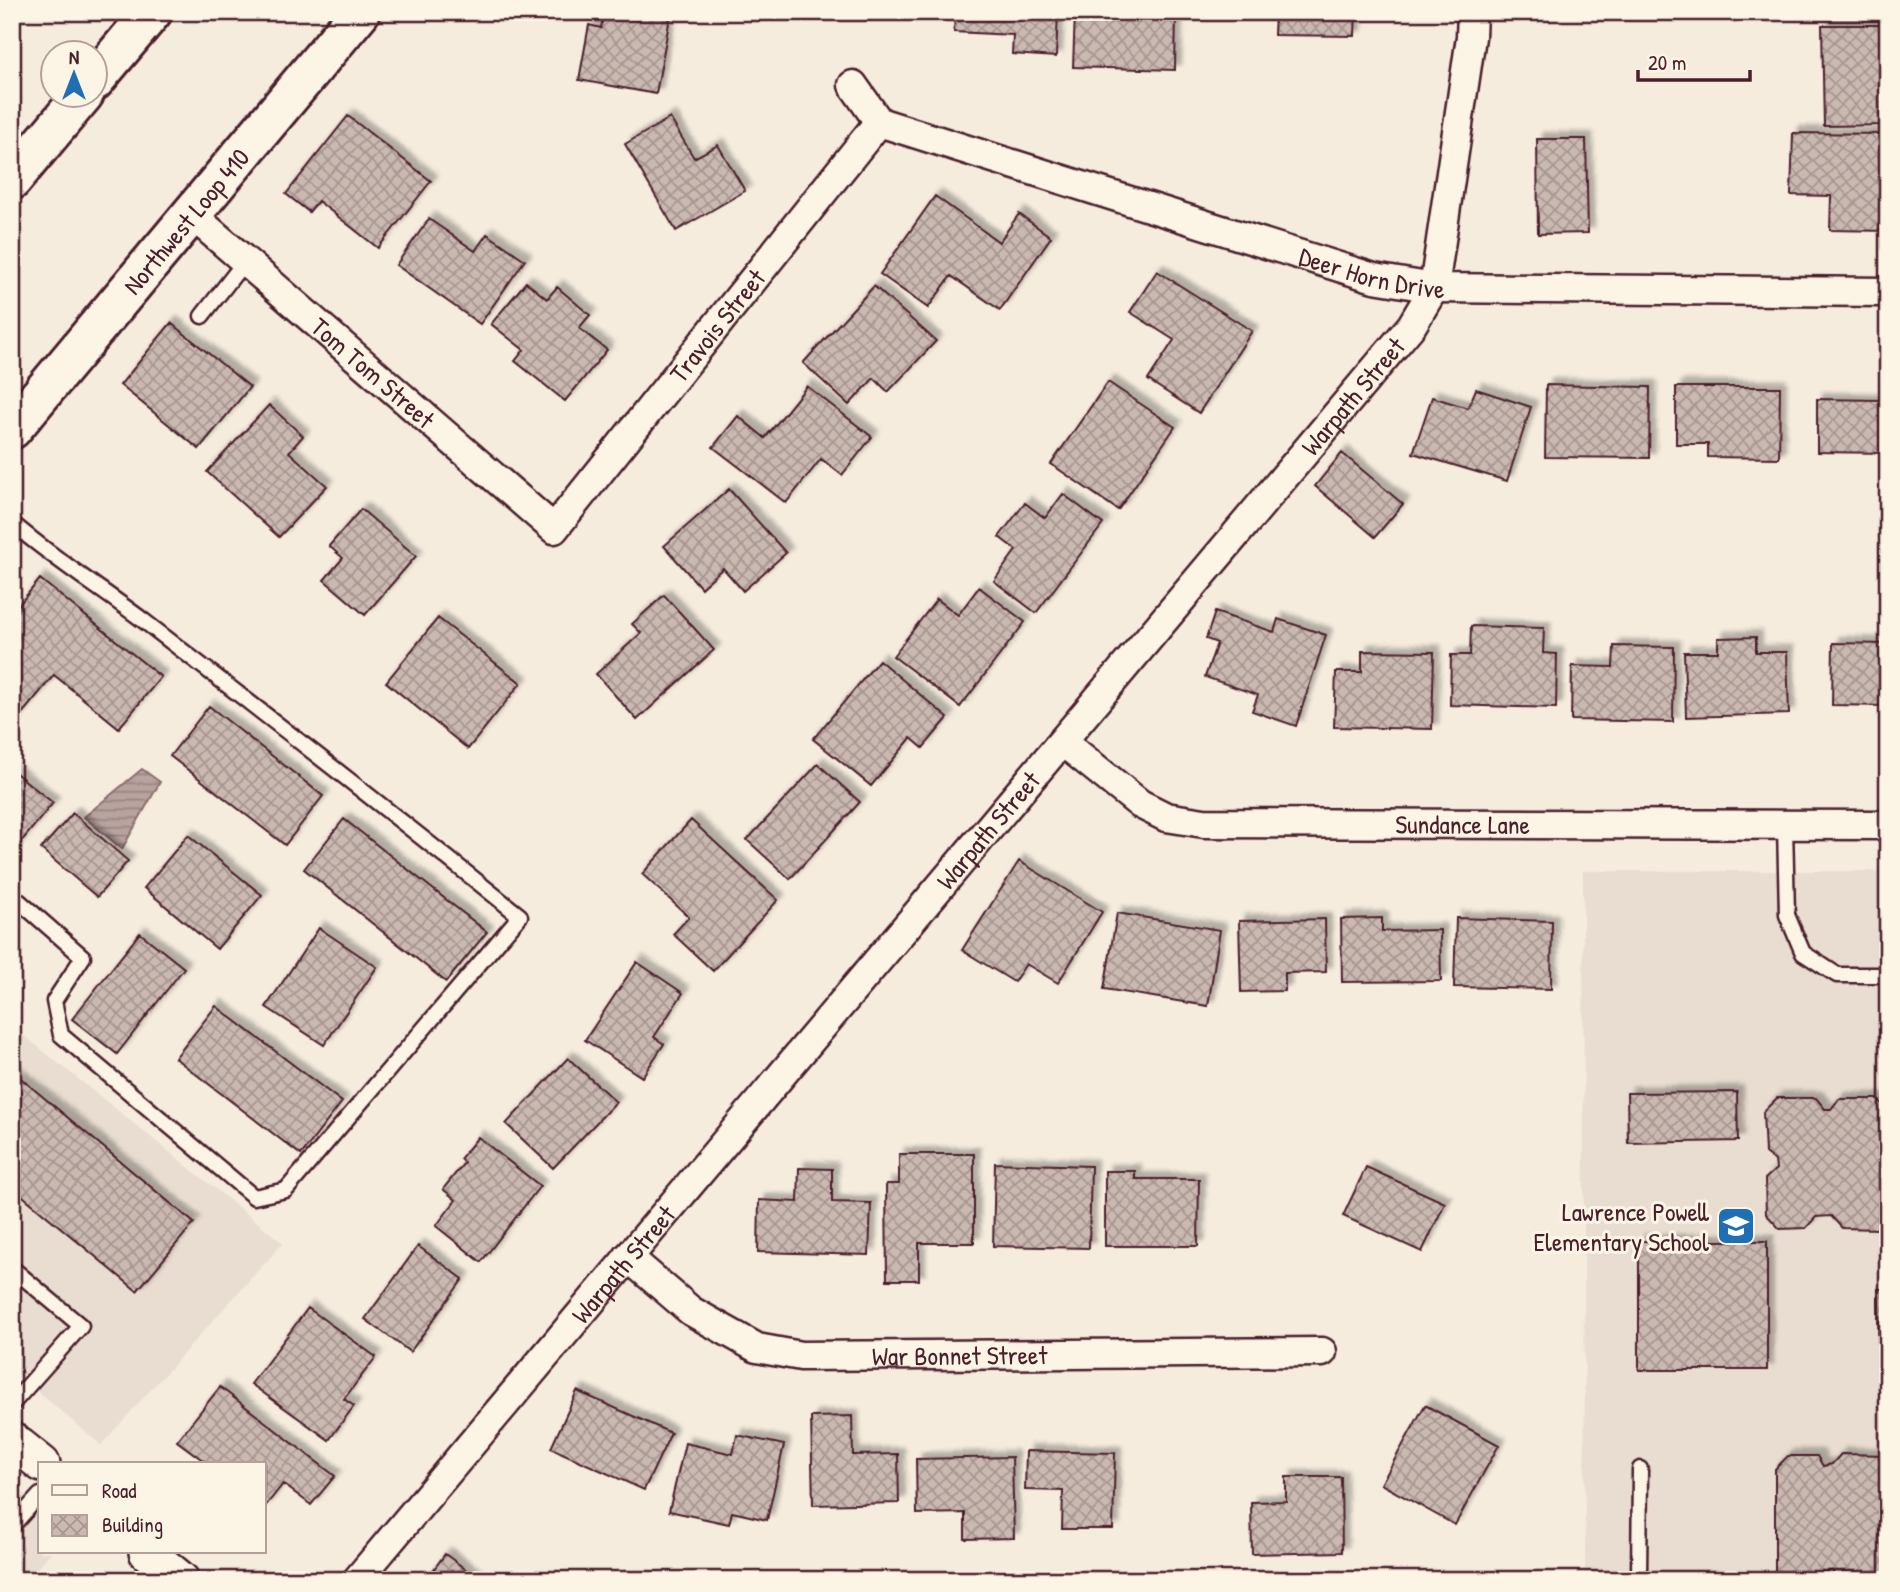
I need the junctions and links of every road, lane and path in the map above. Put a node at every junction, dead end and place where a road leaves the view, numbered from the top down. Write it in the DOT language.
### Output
graph roads {
  1 [pos="152,12"];
  2 [pos="360,12"];
  3 [pos="1472,12"];
  4 [pos="108,64"];
  5 [pos="853,85"];
  6 [pos="71,108"];
  7 [pos="879,122"];
  8 [pos="12,180"];
  9 [pos="192,215"];
  10 [pos="245,261"];
  11 [pos="1434,288"];
  12 [pos="1888,292"];
  13 [pos="202,316"];
  14 [pos="12,429"];
  15 [pos="12,523"];
  16 [pos="554,529"];
  17 [pos="1063,742"];
  18 [pos="1786,825"];
  19 [pos="1888,825"];
  20 [pos="12,895"];
  21 [pos="1888,975"];
  22 [pos="628,1257"];
  23 [pos="12,1268"];
  24 [pos="1322,1352"];
  25 [pos="12,1404"];
  26 [pos="12,1440"];
  27 [pos="40,1462"];
  28 [pos="1640,1469"];
  29 [pos="38,1497"];
  30 [pos="12,1526"];
  31 [pos="149,1554"];
  32 [pos="181,1580"];
  33 [pos="357,1580"];
  34 [pos="1639,1580"];
  1 -- 4 [label="main road"];
  2 -- 9 [label="main road, Northwest Loop 410"];
  3 -- 11 [label="street, Warpath Street"];
  5 -- 7 [label="street"];
  6 -- 8 [label="main road"];
  7 -- 11 [label="street, Deer Horn Drive"];
  7 -- 16 [label="street, Travois Street"];
  9 -- 10 [label="street, Tom Tom Street"];
  9 -- 14 [label="main road, Northwest Loop 410"];
  10 -- 13 [label="lane"];
  10 -- 16 [label="street, Tom Tom Street"];
  11 -- 12 [label="street, Deer Horn Drive"];
  11 -- 17 [label="street, Warpath Street"];
  15 -- 20 [label="lane"];
  17 -- 18 [label="street, Sundance Lane"];
  17 -- 22 [label="street, Warpath Street"];
  18 -- 19 [label="street, Sundance Lane"];
  18 -- 21 [label="lane"];
  22 -- 24 [label="street, War Bonnet Street"];
  22 -- 33 [label="street, Warpath Street"];
  23 -- 25 [label="lane"];
  26 -- 27 [label="street"];
  28 -- 34 [label="lane"];
  29 -- 30 [label="lane"];
  31 -- 32 [label="street"];
}
